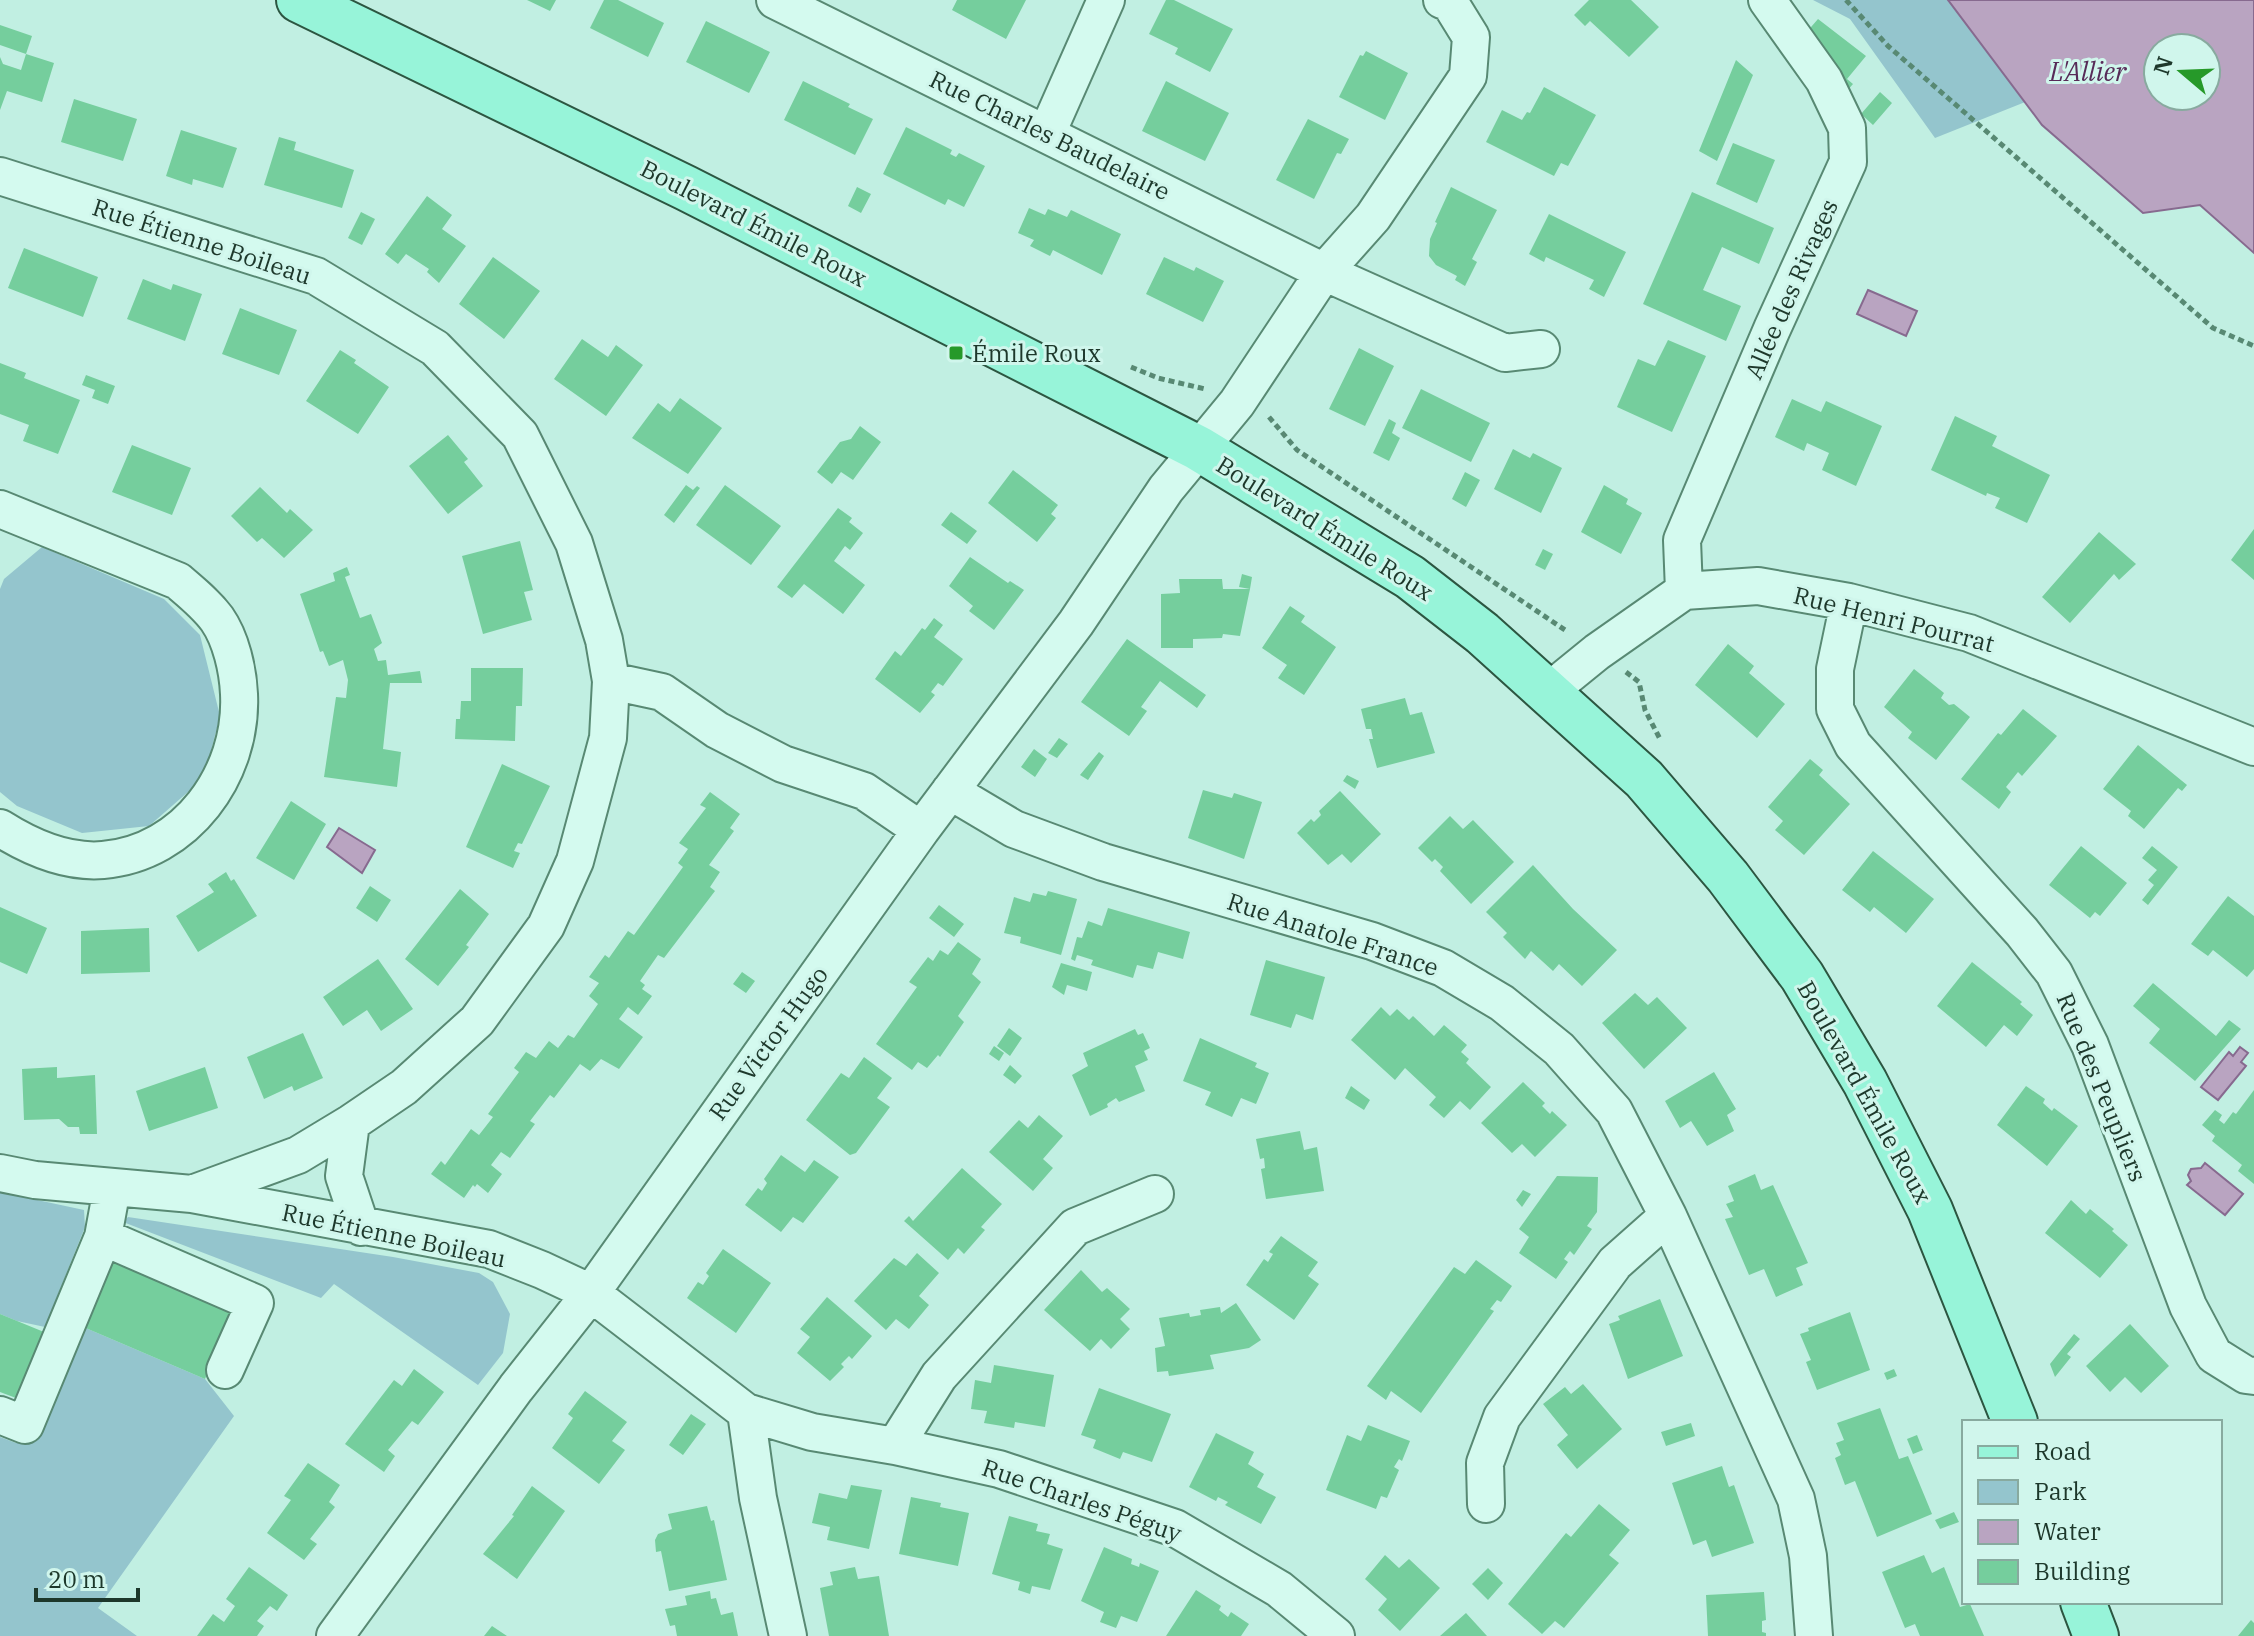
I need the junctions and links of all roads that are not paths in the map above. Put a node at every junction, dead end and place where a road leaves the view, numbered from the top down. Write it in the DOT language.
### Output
graph roads {
  1 [pos="299,0"];
  2 [pos="775,0"];
  3 [pos="1106,0"];
  4 [pos="1442,0"];
  5 [pos="1767,0"];
  6 [pos="1047,133"];
  7 [pos="0,176"];
  8 [pos="1324,272"];
  9 [pos="1541,349"];
  10 [pos="1198,448"];
  11 [pos="3,517"];
  12 [pos="1684,591"];
  13 [pos="1849,602"];
  14 [pos="611,681"];
  15 [pos="1549,691"];
  16 [pos="2254,747"];
  17 [pos="950,791"];
  18 [pos="0,828"];
  19 [pos="921,830"];
  20 [pos="351,1123"];
  21 [pos="0,1173"];
  22 [pos="112,1188"];
  23 [pos="192,1194"];
  24 [pos="1155,1194"];
  25 [pos="1668,1216"];
  26 [pos="361,1227"];
  27 [pos="103,1237"];
  28 [pos="591,1293"];
  29 [pos="225,1370"];
  30 [pos="2254,1376"];
  31 [pos="746,1412"];
  32 [pos="0,1415"];
  33 [pos="2014,1420"];
  34 [pos="895,1446"];
  35 [pos="1486,1504"];
  36 [pos="2084,1604"];
  37 [pos="335,1636"];
  38 [pos="788,1636"];
  39 [pos="1336,1636"];
  40 [pos="1814,1636"];
  41 [pos="2096,1636"];
  1 -- 10 [label="main road, Boulevard Émile Roux"];
  2 -- 6 [label="street, Rue Charles Baudelaire"];
  3 -- 6 [label="street"];
  4 -- 8 [label="street"];
  5 -- 12 [label="street, Allée des Rivages"];
  6 -- 8 [label="street, Rue Charles Baudelaire"];
  7 -- 14 [label="street, Rue Étienne Boileau"];
  8 -- 9 [label="street, Rue Charles Baudelaire"];
  8 -- 10 [label="street"];
  10 -- 15 [label="main road, Boulevard Émile Roux"];
  10 -- 17 [label="street, Rue Victor Hugo"];
  11 -- 18 [label="street"];
  12 -- 13 [label="street, Rue Henri Pourrat"];
  12 -- 15 [label="street"];
  13 -- 16 [label="street, Rue Henri Pourrat"];
  13 -- 30 [label="street, Rue des Peupliers"];
  14 -- 19 [label="street"];
  14 -- 20 [label="street, Rue Étienne Boileau"];
  15 -- 33 [label="main road, Boulevard Émile Roux"];
  17 -- 19 [label="street, Rue Victor Hugo"];
  17 -- 25 [label="street, Rue Anatole France"];
  19 -- 28 [label="street, Rue Victor Hugo"];
  20 -- 23 [label="street, Rue Étienne Boileau"];
  20 -- 26 [label="street"];
  21 -- 22 [label="street, Rue Étienne Boileau"];
  22 -- 23 [label="street, Rue Étienne Boileau"];
  22 -- 27 [label="street"];
  23 -- 26 [label="street, Rue Étienne Boileau"];
  24 -- 34 [label="street"];
  25 -- 35 [label="street"];
  25 -- 40 [label="street, Rue Anatole France"];
  26 -- 28 [label="street, Rue Étienne Boileau"];
  27 -- 29 [label="street"];
  27 -- 32 [label="street"];
  28 -- 31 [label="street, Rue Étienne Boileau"];
  28 -- 37 [label="street, Rue Victor Hugo"];
  31 -- 34 [label="street, Rue Charles Péguy"];
  31 -- 38 [label="street"];
  34 -- 39 [label="street, Rue Charles Péguy"];
  36 -- 41 [label="main road"];
}
